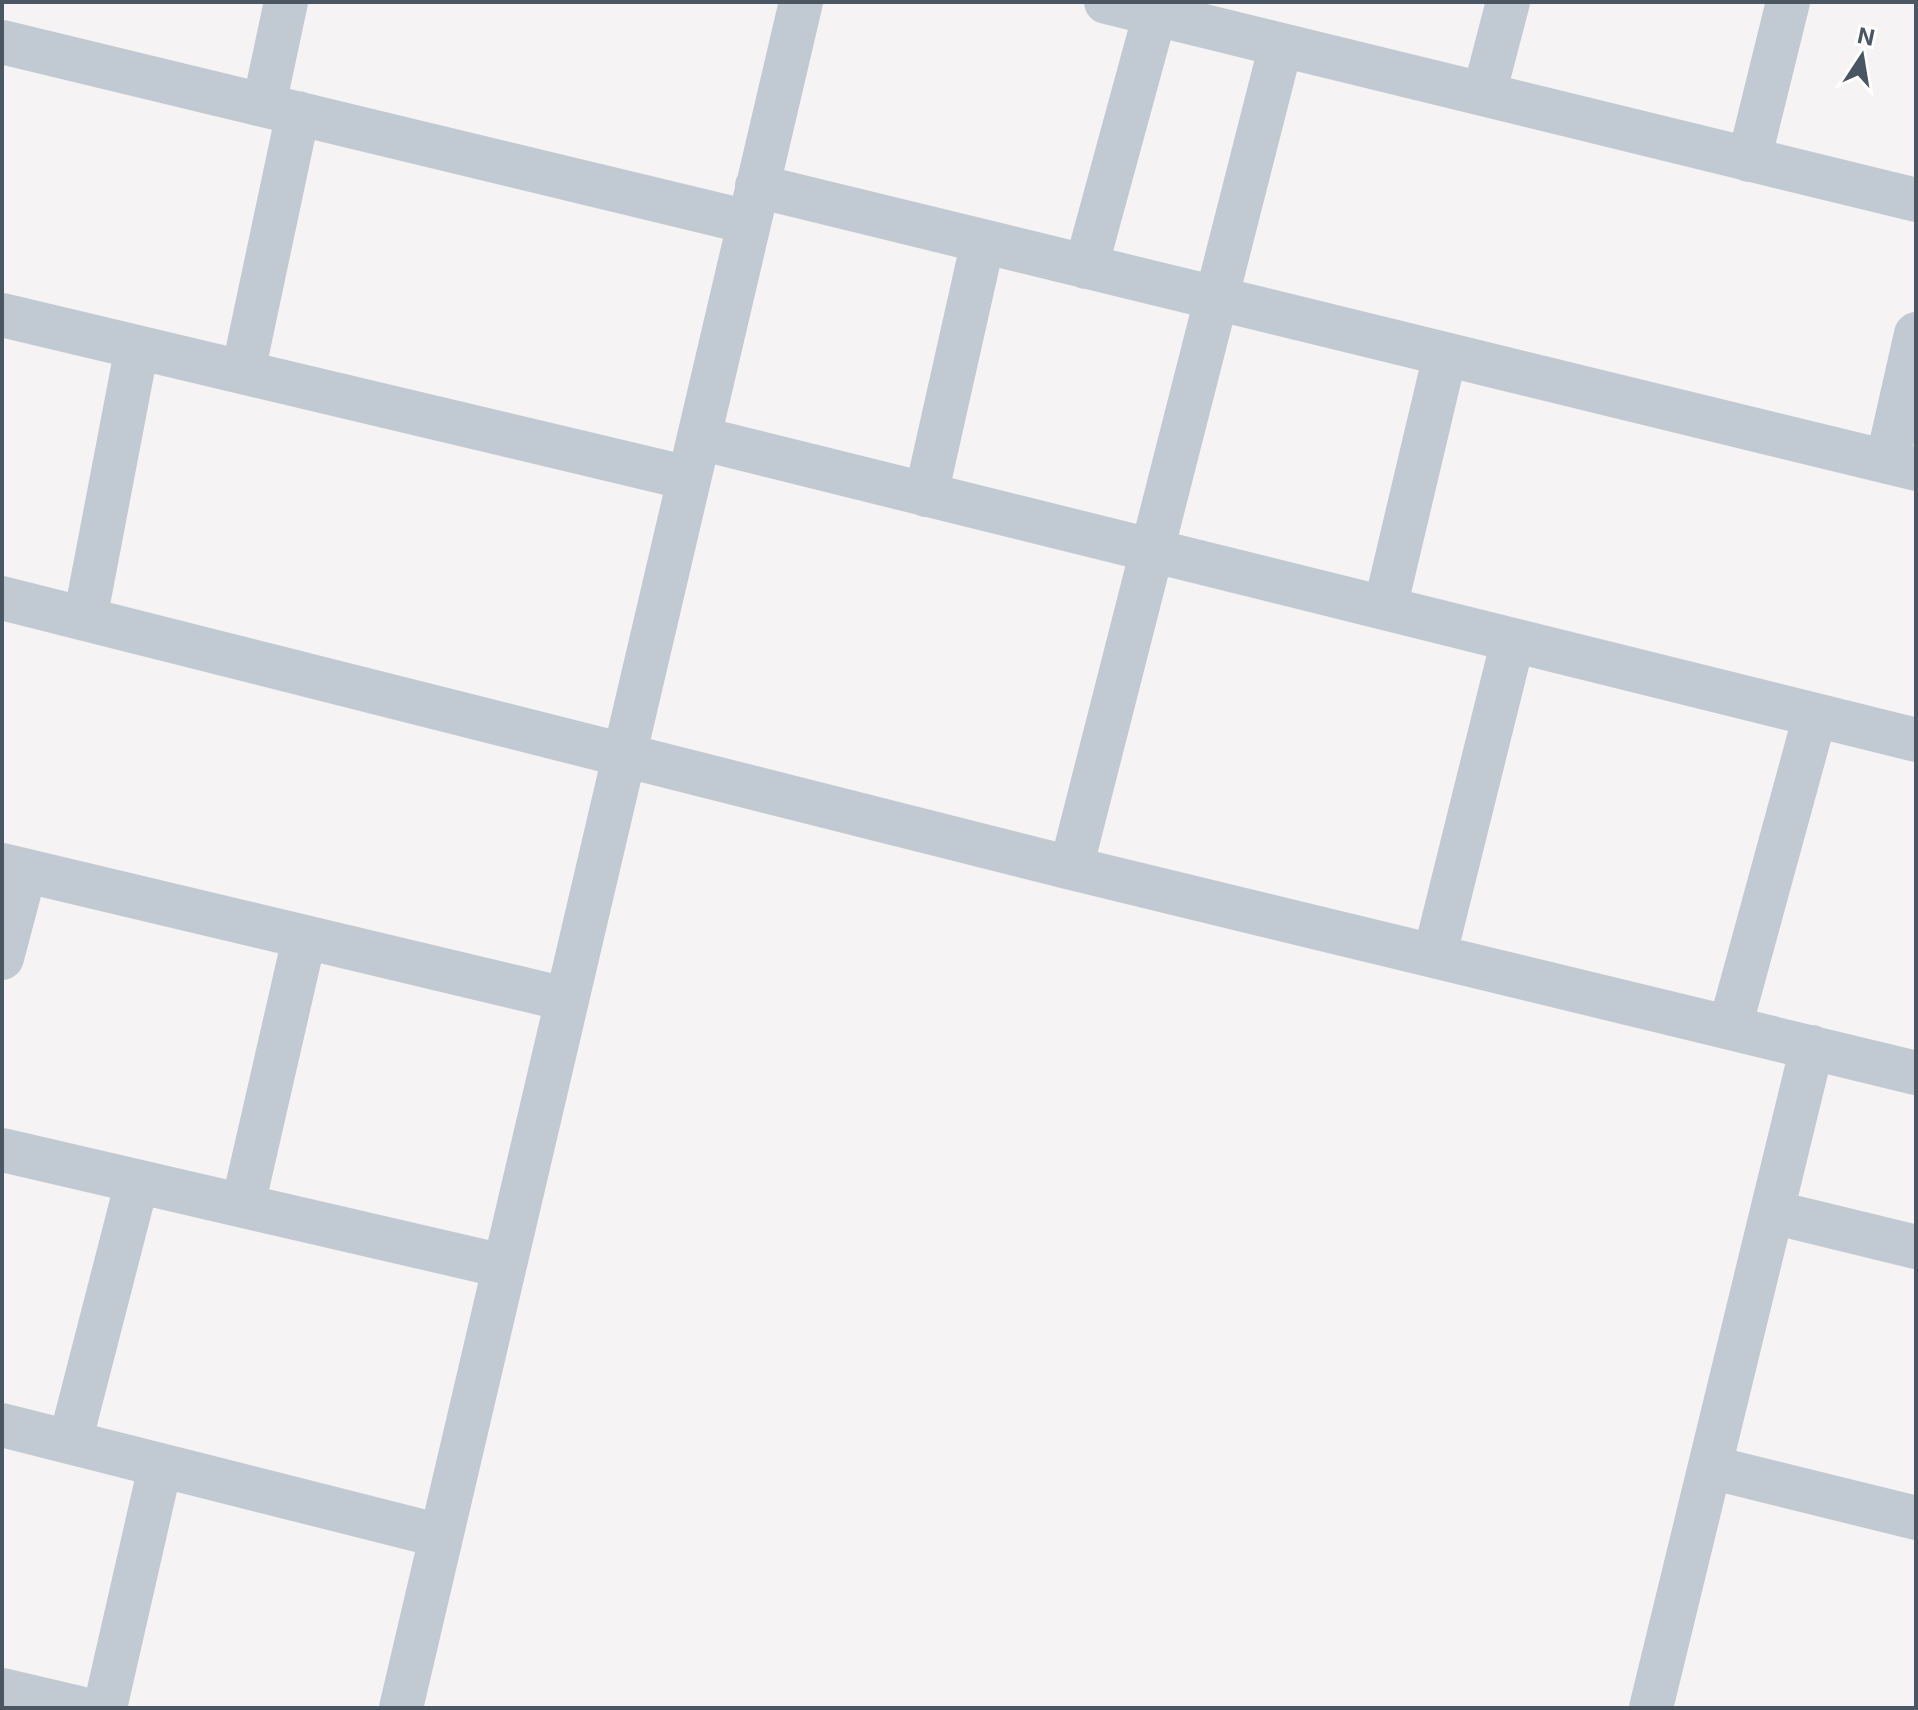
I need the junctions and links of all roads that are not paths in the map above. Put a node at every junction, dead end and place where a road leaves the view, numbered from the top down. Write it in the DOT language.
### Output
graph roads {
  1 [pos="286,2"];
  2 [pos="801,2"];
  3 [pos="1106,2"];
  4 [pos="1508,2"];
  5 [pos="1788,2"];
  6 [pos="1155,14"];
  7 [pos="2,42"];
  8 [pos="1281,45"];
  9 [pos="1484,94"];
  10 [pos="281,109"];
  11 [pos="1749,160"];
  12 [pos="1916,200"];
  13 [pos="752,204"];
  14 [pos="983,241"];
  15 [pos="1086,267"];
  16 [pos="1217,298"];
  17 [pos="2,315"];
  18 [pos="1916,334"];
  19 [pos="137,347"];
  20 [pos="1445,355"];
  21 [pos="243,372"];
  22 [pos="693,458"];
  23 [pos="1901,466"];
  24 [pos="926,495"];
  25 [pos="1150,551"];
  26 [pos="2,598"];
  27 [pos="1385,608"];
  28 [pos="85,619"];
  29 [pos="1513,640"];
  30 [pos="1815,716"];
  31 [pos="1916,740"];
  32 [pos="622,752"];
  33 [pos="14,868"];
  34 [pos="1071,868"];
  35 [pos="304,939"];
  36 [pos="1435,954"];
  37 [pos="2,958"];
  38 [pos="565,999"];
  39 [pos="1730,1027"];
  40 [pos="1812,1047"];
  41 [pos="1916,1073"];
  42 [pos="2,1150"];
  43 [pos="137,1182"];
  44 [pos="243,1205"];
  45 [pos="1772,1212"];
  46 [pos="1916,1247"];
  47 [pos="503,1266"];
  48 [pos="2,1425"];
  49 [pos="70,1442"];
  50 [pos="160,1467"];
  51 [pos="1710,1467"];
  52 [pos="1916,1518"];
  53 [pos="441,1536"];
  54 [pos="2,1690"];
  55 [pos="79,1708"];
  56 [pos="105,1708"];
  57 [pos="401,1708"];
  58 [pos="1651,1708"];
  1 -- 10 [label="street"];
  2 -- 13 [label="street"];
  3 -- 6 [label="street"];
  4 -- 9 [label="street"];
  5 -- 11 [label="street"];
  6 -- 8 [label="street"];
  6 -- 15 [label="street"];
  7 -- 10 [label="street"];
  8 -- 9 [label="street"];
  8 -- 16 [label="street"];
  9 -- 11 [label="street"];
  10 -- 13 [label="street"];
  10 -- 21 [label="street"];
  11 -- 12 [label="street"];
  13 -- 14 [label="street"];
  13 -- 22 [label="street"];
  14 -- 15 [label="street"];
  14 -- 24 [label="street"];
  15 -- 16 [label="street"];
  16 -- 20 [label="street"];
  16 -- 25 [label="street"];
  17 -- 19 [label="street"];
  18 -- 23 [label="street"];
  19 -- 21 [label="street"];
  19 -- 28 [label="street"];
  20 -- 23 [label="street"];
  20 -- 27 [label="street"];
  21 -- 22 [label="street"];
  22 -- 24 [label="street"];
  22 -- 32 [label="street"];
  24 -- 25 [label="street"];
  25 -- 27 [label="street"];
  25 -- 34 [label="street"];
  26 -- 28 [label="street"];
  27 -- 29 [label="street"];
  28 -- 32 [label="street"];
  29 -- 30 [label="street"];
  29 -- 36 [label="street"];
  30 -- 31 [label="street"];
  30 -- 39 [label="street"];
  32 -- 34 [label="street"];
  32 -- 38 [label="street"];
  33 -- 35 [label="street"];
  33 -- 37 [label="street"];
  34 -- 36 [label="street"];
  35 -- 38 [label="street"];
  35 -- 44 [label="street"];
  36 -- 39 [label="street"];
  38 -- 47 [label="street"];
  39 -- 40 [label="street"];
  40 -- 41 [label="street"];
  40 -- 45 [label="street"];
  42 -- 43 [label="street"];
  43 -- 44 [label="street"];
  43 -- 49 [label="street"];
  44 -- 47 [label="street"];
  45 -- 46 [label="street"];
  45 -- 51 [label="street"];
  47 -- 53 [label="street"];
  48 -- 49 [label="street"];
  49 -- 50 [label="street"];
  50 -- 53 [label="street"];
  50 -- 56 [label="street"];
  51 -- 52 [label="street"];
  51 -- 58 [label="street"];
  53 -- 57 [label="street"];
  54 -- 55 [label="street"];
}
